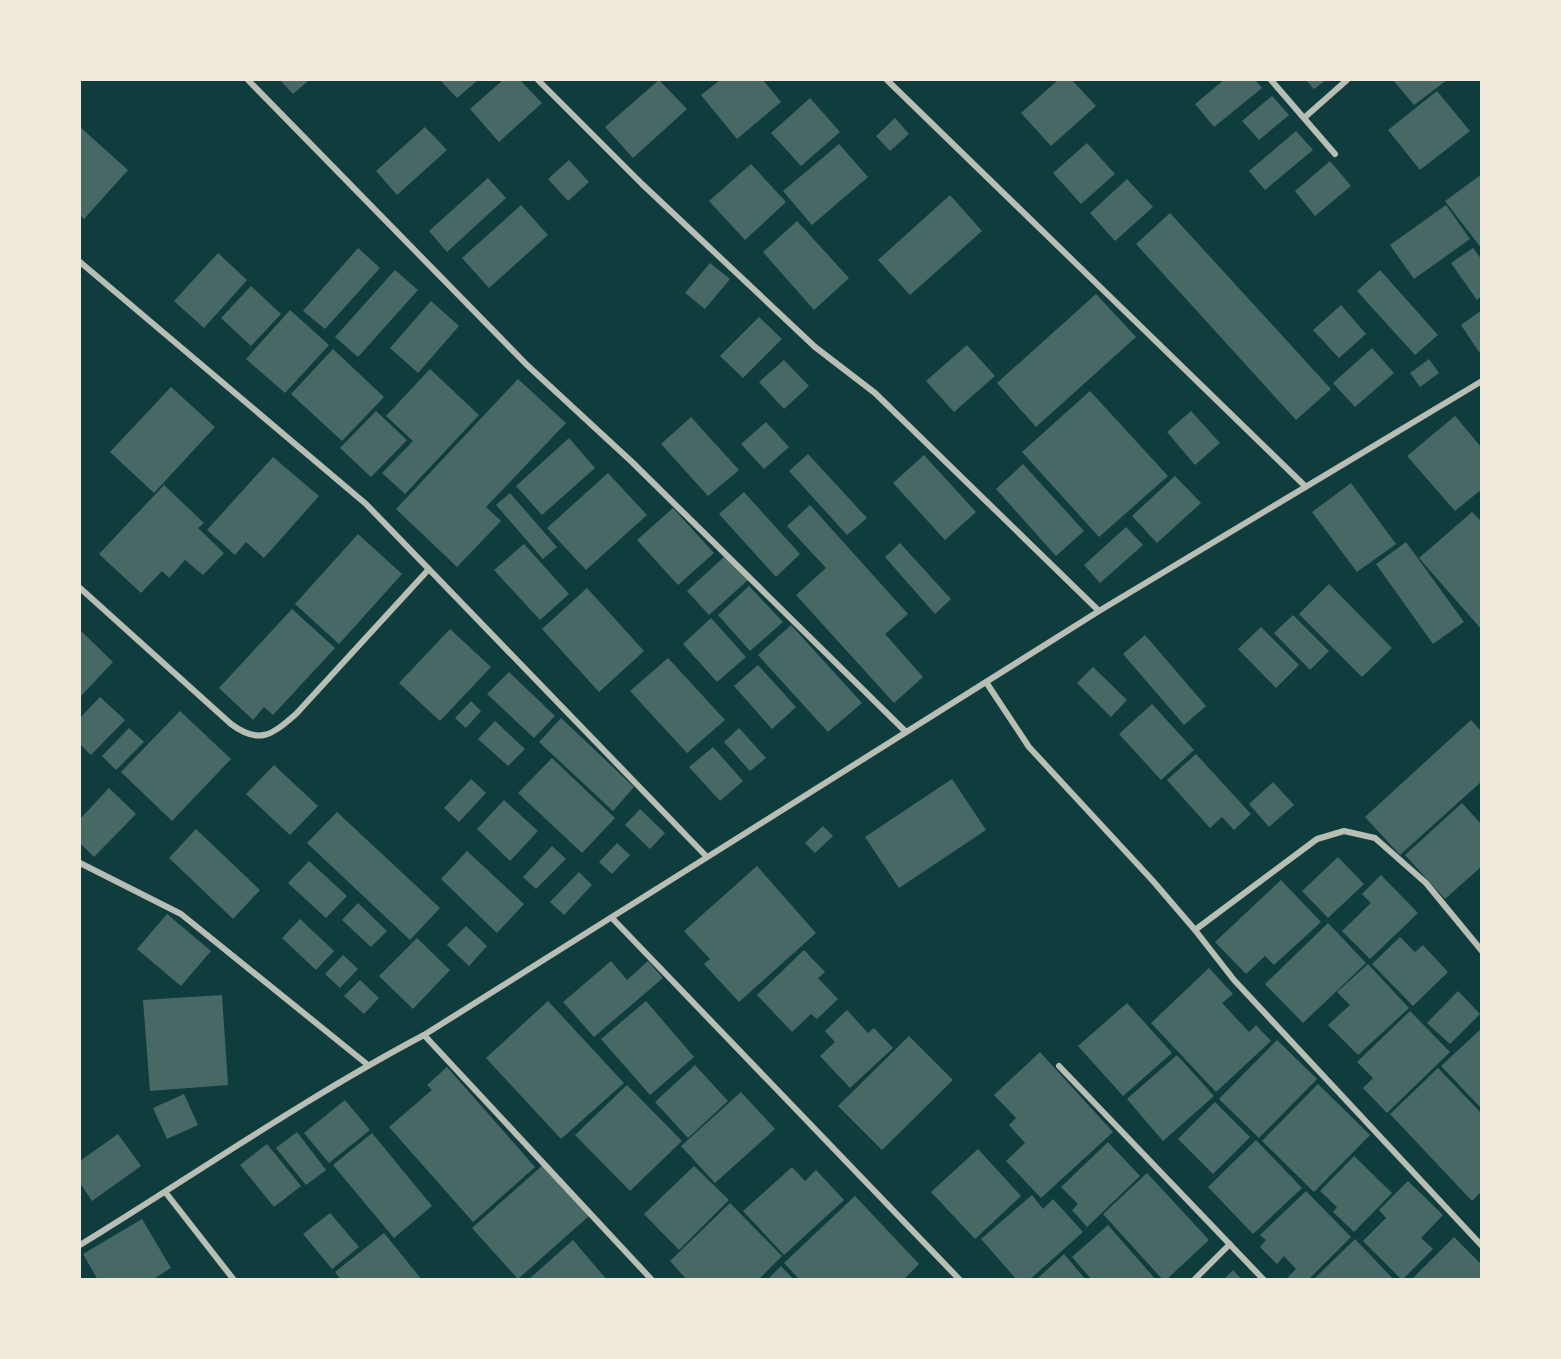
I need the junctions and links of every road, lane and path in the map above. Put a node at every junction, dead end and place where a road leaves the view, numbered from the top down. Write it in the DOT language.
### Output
graph roads {
  1 [pos="248,80"];
  2 [pos="538,80"];
  3 [pos="887,80"];
  4 [pos="1271,80"];
  5 [pos="1347,80"];
  6 [pos="1304,118"];
  7 [pos="1335,154"];
  8 [pos="80,262"];
  9 [pos="1482,381"];
  10 [pos="1306,487"];
  11 [pos="429,569"];
  12 [pos="80,588"];
  13 [pos="1099,611"];
  14 [pos="986,682"];
  15 [pos="906,732"];
  16 [pos="707,857"];
  17 [pos="80,863"];
  18 [pos="612,918"];
  19 [pos="1196,930"];
  20 [pos="1482,951"];
  21 [pos="424,1035"];
  22 [pos="368,1065"];
  23 [pos="1059,1066"];
  24 [pos="166,1192"];
  25 [pos="1230,1244"];
  26 [pos="80,1245"];
  27 [pos="1482,1246"];
  28 [pos="234,1280"];
  29 [pos="652,1280"];
  30 [pos="960,1280"];
  31 [pos="1194,1280"];
  32 [pos="1264,1280"];
  1 -- 15 [label="street"];
  2 -- 13 [label="street"];
  3 -- 10 [label="street"];
  4 -- 6 [label="street"];
  5 -- 6 [label="street"];
  6 -- 7 [label="street"];
  8 -- 11 [label="street"];
  9 -- 10 [label="street"];
  10 -- 13 [label="street"];
  11 -- 12 [label="street"];
  11 -- 16 [label="street"];
  13 -- 14 [label="street"];
  14 -- 15 [label="street"];
  14 -- 19 [label="street"];
  15 -- 16 [label="street"];
  16 -- 18 [label="street"];
  17 -- 22 [label="street"];
  18 -- 21 [label="street"];
  18 -- 30 [label="street"];
  19 -- 20 [label="street"];
  19 -- 27 [label="street"];
  21 -- 22 [label="street"];
  21 -- 29 [label="street"];
  22 -- 24 [label="street"];
  23 -- 25 [label="street"];
  24 -- 26 [label="street"];
  24 -- 28 [label="street"];
  25 -- 31 [label="street"];
  25 -- 32 [label="street"];
}
